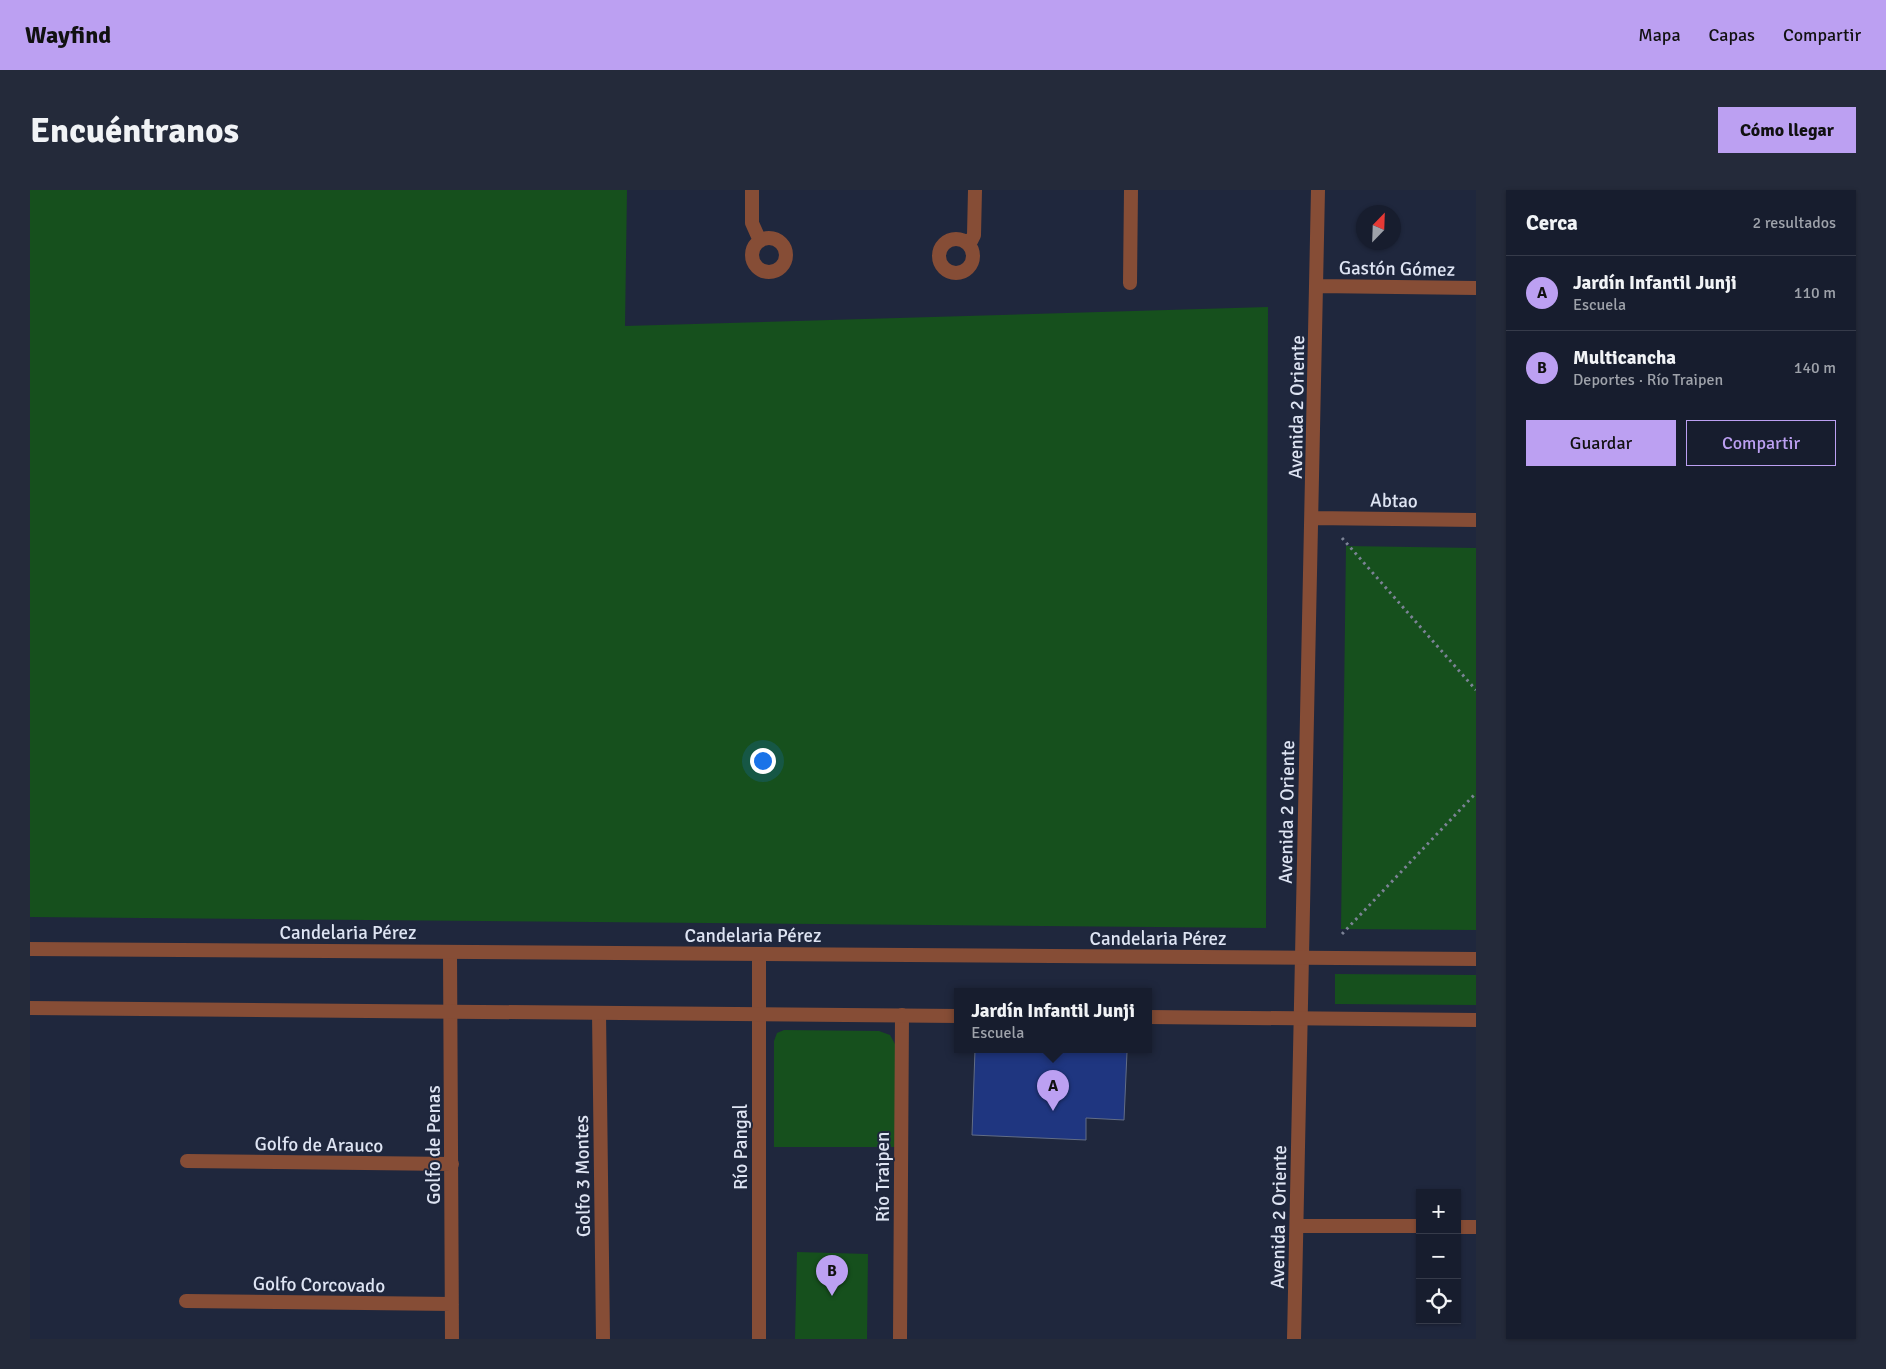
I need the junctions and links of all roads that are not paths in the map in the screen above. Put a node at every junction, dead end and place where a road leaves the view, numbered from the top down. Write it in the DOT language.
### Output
graph roads {
  1 [pos="752,190"];
  2 [pos="975,190"];
  3 [pos="1132,190"];
  4 [pos="1318,190"];
  5 [pos="760,241"];
  6 [pos="969,245"];
  7 [pos="1130,283"];
  8 [pos="1317,286"];
  9 [pos="1476,288"];
  10 [pos="1319,518"];
  11 [pos="1476,520"];
  12 [pos="30,948"];
  13 [pos="450,952"];
  14 [pos="759,954"];
  15 [pos="1301,958"];
  16 [pos="1476,959"];
  17 [pos="30,1008"];
  18 [pos="450,1012"];
  19 [pos="599,1013"];
  20 [pos="759,1014"];
  21 [pos="902,1015"];
  22 [pos="954,1016"];
  23 [pos="1152,1017"];
  24 [pos="1301,1019"];
  25 [pos="1476,1020"];
  26 [pos="187,1161"];
  27 [pos="452,1164"];
  28 [pos="1297,1226"];
  29 [pos="1416,1226"];
  30 [pos="1461,1227"];
  31 [pos="1476,1227"];
  32 [pos="186,1301"];
  33 [pos="452,1304"];
  34 [pos="452,1339"];
  35 [pos="603,1339"];
  36 [pos="759,1339"];
  37 [pos="900,1339"];
  38 [pos="1294,1339"];
  1 -- 5 [label="street"];
  2 -- 6 [label="street"];
  3 -- 7 [label="street"];
  4 -- 8 [label="street, Avenida 2 Oriente"];
  8 -- 9 [label="street, Gastón Gómez"];
  8 -- 10 [label="street, Avenida 2 Oriente"];
  10 -- 11 [label="street, Abtao"];
  10 -- 15 [label="street, Avenida 2 Oriente"];
  12 -- 13 [label="street, Candelaria Pérez"];
  13 -- 14 [label="street, Candelaria Pérez"];
  13 -- 18 [label="street, Golfo de Penas"];
  14 -- 15 [label="street, Candelaria Pérez"];
  14 -- 20 [label="street, Río Pangal"];
  15 -- 16 [label="street, Candelaria Pérez"];
  15 -- 24 [label="street, Avenida 2 Oriente"];
  17 -- 18 [label="street"];
  18 -- 19 [label="street"];
  18 -- 27 [label="street, Golfo de Penas"];
  19 -- 20 [label="street"];
  19 -- 35 [label="street, Golfo 3 Montes"];
  20 -- 21 [label="street"];
  20 -- 36 [label="street, Río Pangal"];
  21 -- 22 [label="street"];
  21 -- 37 [label="street, Río Traipen"];
  23 -- 24 [label="street"];
  24 -- 25 [label="street"];
  24 -- 28 [label="street, Avenida 2 Oriente"];
  26 -- 27 [label="street, Golfo de Arauco"];
  27 -- 33 [label="street, Golfo de Penas"];
  28 -- 29 [label="street"];
  28 -- 38 [label="street, Avenida 2 Oriente"];
  30 -- 31 [label="street"];
  32 -- 33 [label="street, Golfo Corcovado"];
  33 -- 34 [label="street, Golfo de Penas"];
}
